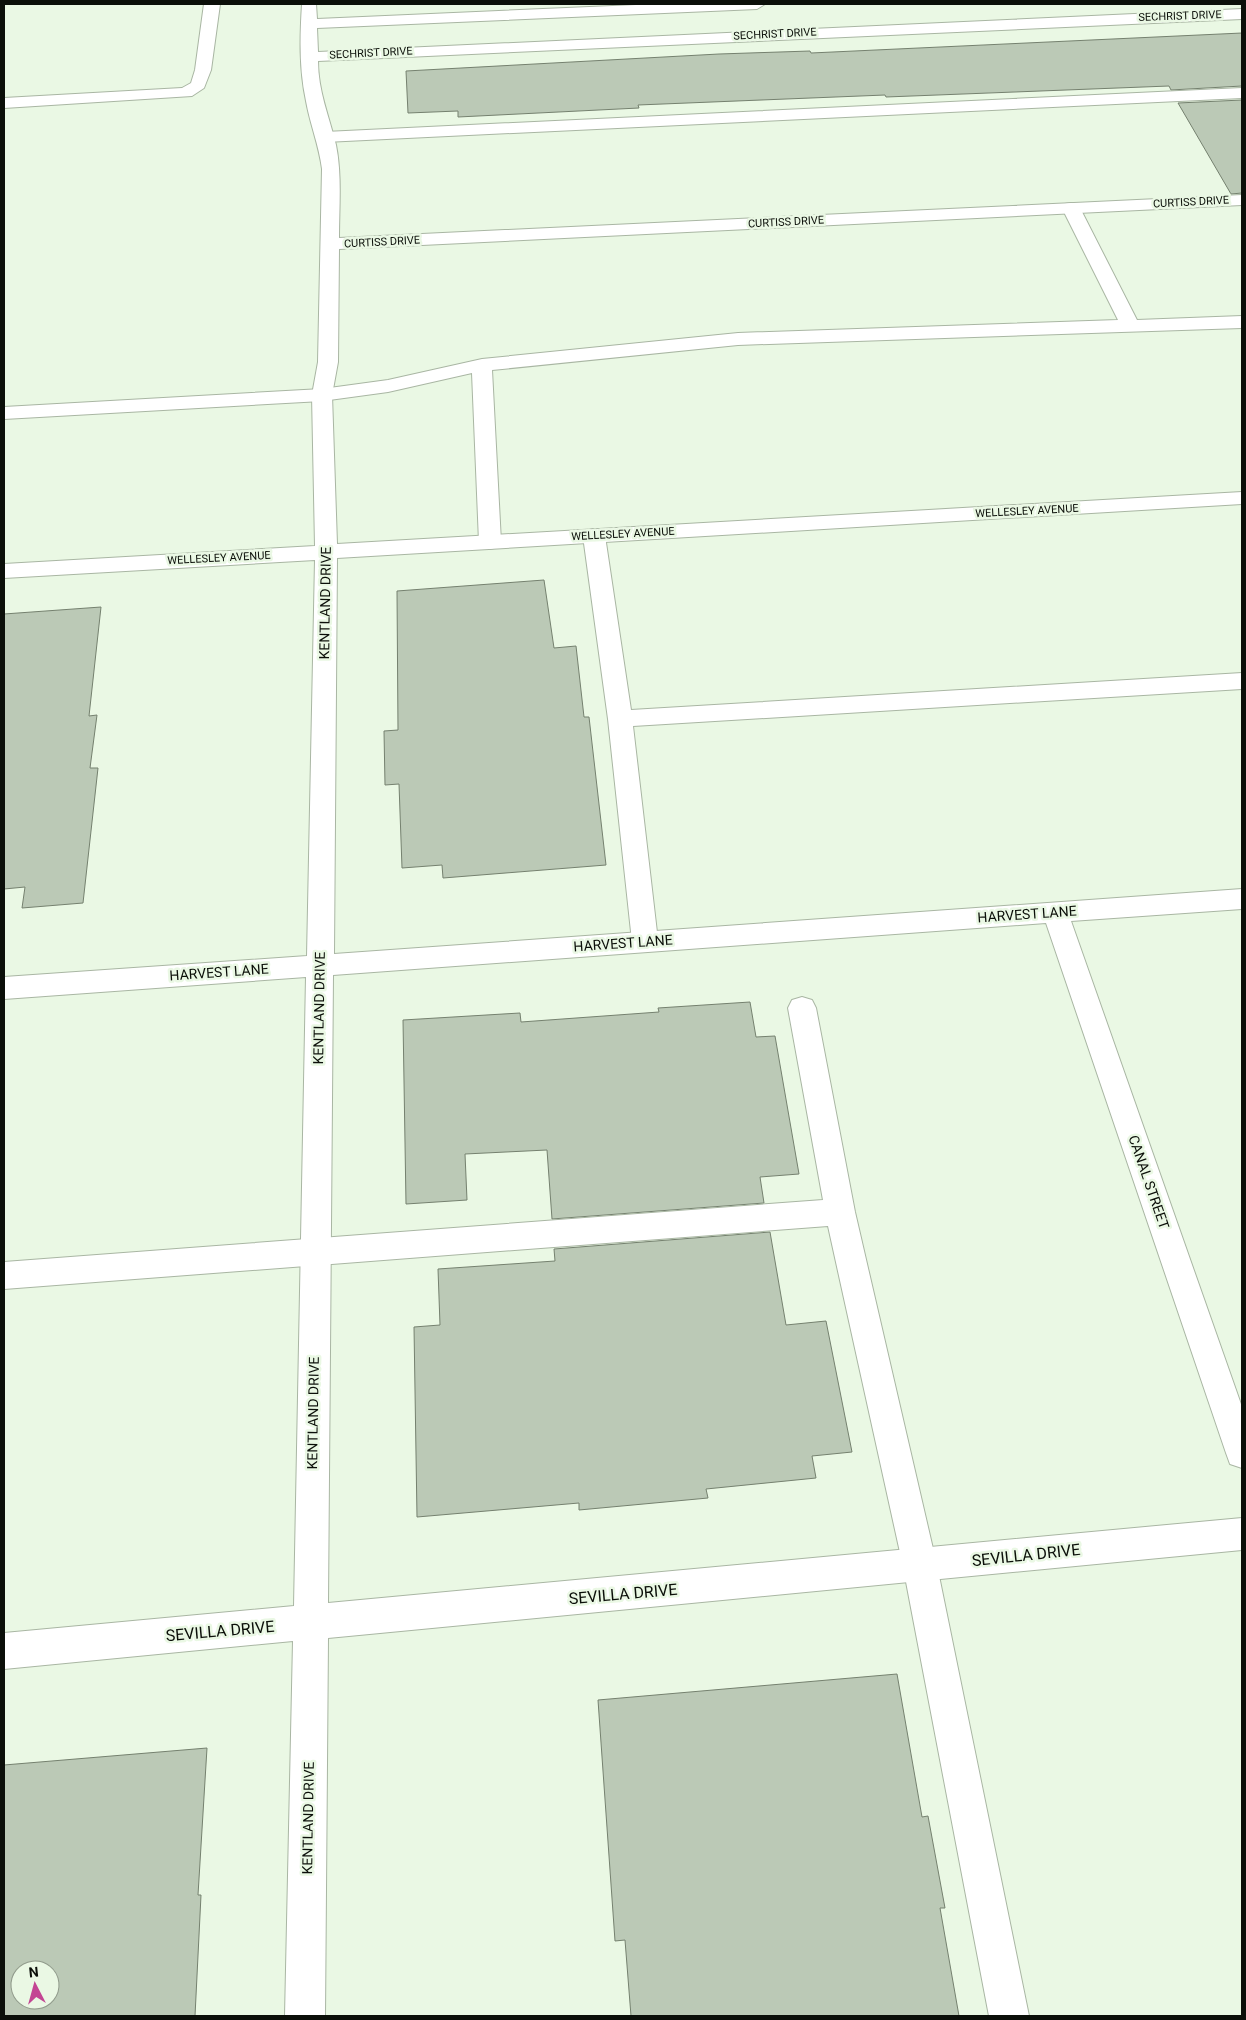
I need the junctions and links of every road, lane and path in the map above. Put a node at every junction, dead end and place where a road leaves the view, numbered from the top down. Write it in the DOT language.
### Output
graph roads {
  1 [pos="212,4"];
  2 [pos="757,4"];
  3 [pos="535,9"];
  4 [pos="1199,10"];
  5 [pos="309,14"];
  6 [pos="1242,14"];
  7 [pos="539,44"];
  8 [pos="308,56"];
  9 [pos="1242,93"];
  10 [pos="4,102"];
  11 [pos="325,137"];
  12 [pos="1242,200"];
  13 [pos="1071,208"];
  14 [pos="330,244"];
  15 [pos="1242,322"];
  16 [pos="1130,326"];
  17 [pos="482,365"];
  18 [pos="322,395"];
  19 [pos="4,412"];
  20 [pos="1242,498"];
  21 [pos="594,536"];
  22 [pos="490,542"];
  23 [pos="326,552"];
  24 [pos="4,571"];
  25 [pos="1242,681"];
  26 [pos="620,719"];
  27 [pos="1242,898"];
  28 [pos="1055,912"];
  29 [pos="645,941"];
  30 [pos="320,965"];
  31 [pos="4,988"];
  32 [pos="802,1008"];
  33 [pos="840,1212"];
  34 [pos="316,1252"];
  35 [pos="4,1276"];
  36 [pos="1242,1453"];
  37 [pos="1242,1534"];
  38 [pos="920,1566"];
  39 [pos="311,1623"];
  40 [pos="4,1651"];
  41 [pos="305,2016"];
  42 [pos="1009,2016"];
  1 -- 10 [label="street"];
  2 -- 3 [label="street"];
  3 -- 5 [label="street"];
  3 -- 7 [label="street"];
  4 -- 6 [label="street, SECHRIST DRIVE"];
  4 -- 7 [label="street, SECHRIST DRIVE"];
  5 -- 8 [label="street, KENTLAND DRIVE"];
  7 -- 8 [label="street, SECHRIST DRIVE"];
  8 -- 11 [label="street, KENTLAND DRIVE"];
  9 -- 11 [label="street"];
  11 -- 14 [label="street, KENTLAND DRIVE"];
  12 -- 13 [label="street, CURTISS DRIVE"];
  13 -- 14 [label="street, CURTISS DRIVE"];
  13 -- 16 [label="street"];
  14 -- 18 [label="street, KENTLAND DRIVE"];
  15 -- 16 [label="street"];
  16 -- 17 [label="street"];
  17 -- 18 [label="street"];
  17 -- 22 [label="street"];
  18 -- 19 [label="street"];
  18 -- 23 [label="street, KENTLAND DRIVE"];
  20 -- 21 [label="street, WELLESLEY AVENUE"];
  21 -- 22 [label="street, WELLESLEY AVENUE"];
  21 -- 26 [label="street"];
  22 -- 23 [label="street, WELLESLEY AVENUE"];
  23 -- 24 [label="street, WELLESLEY AVENUE"];
  23 -- 30 [label="street, KENTLAND DRIVE"];
  25 -- 26 [label="street"];
  26 -- 29 [label="street"];
  27 -- 28 [label="street, HARVEST LANE"];
  28 -- 29 [label="street, HARVEST LANE"];
  28 -- 36 [label="street, CANAL STREET"];
  29 -- 30 [label="street, HARVEST LANE"];
  30 -- 31 [label="street, HARVEST LANE"];
  30 -- 34 [label="street, KENTLAND DRIVE"];
  32 -- 33 [label="street"];
  33 -- 34 [label="street"];
  33 -- 38 [label="street"];
  34 -- 35 [label="street"];
  34 -- 39 [label="street, KENTLAND DRIVE"];
  37 -- 38 [label="street, SEVILLA DRIVE"];
  38 -- 39 [label="street, SEVILLA DRIVE"];
  38 -- 42 [label="street"];
  39 -- 40 [label="street, SEVILLA DRIVE"];
  39 -- 41 [label="street, KENTLAND DRIVE"];
}
